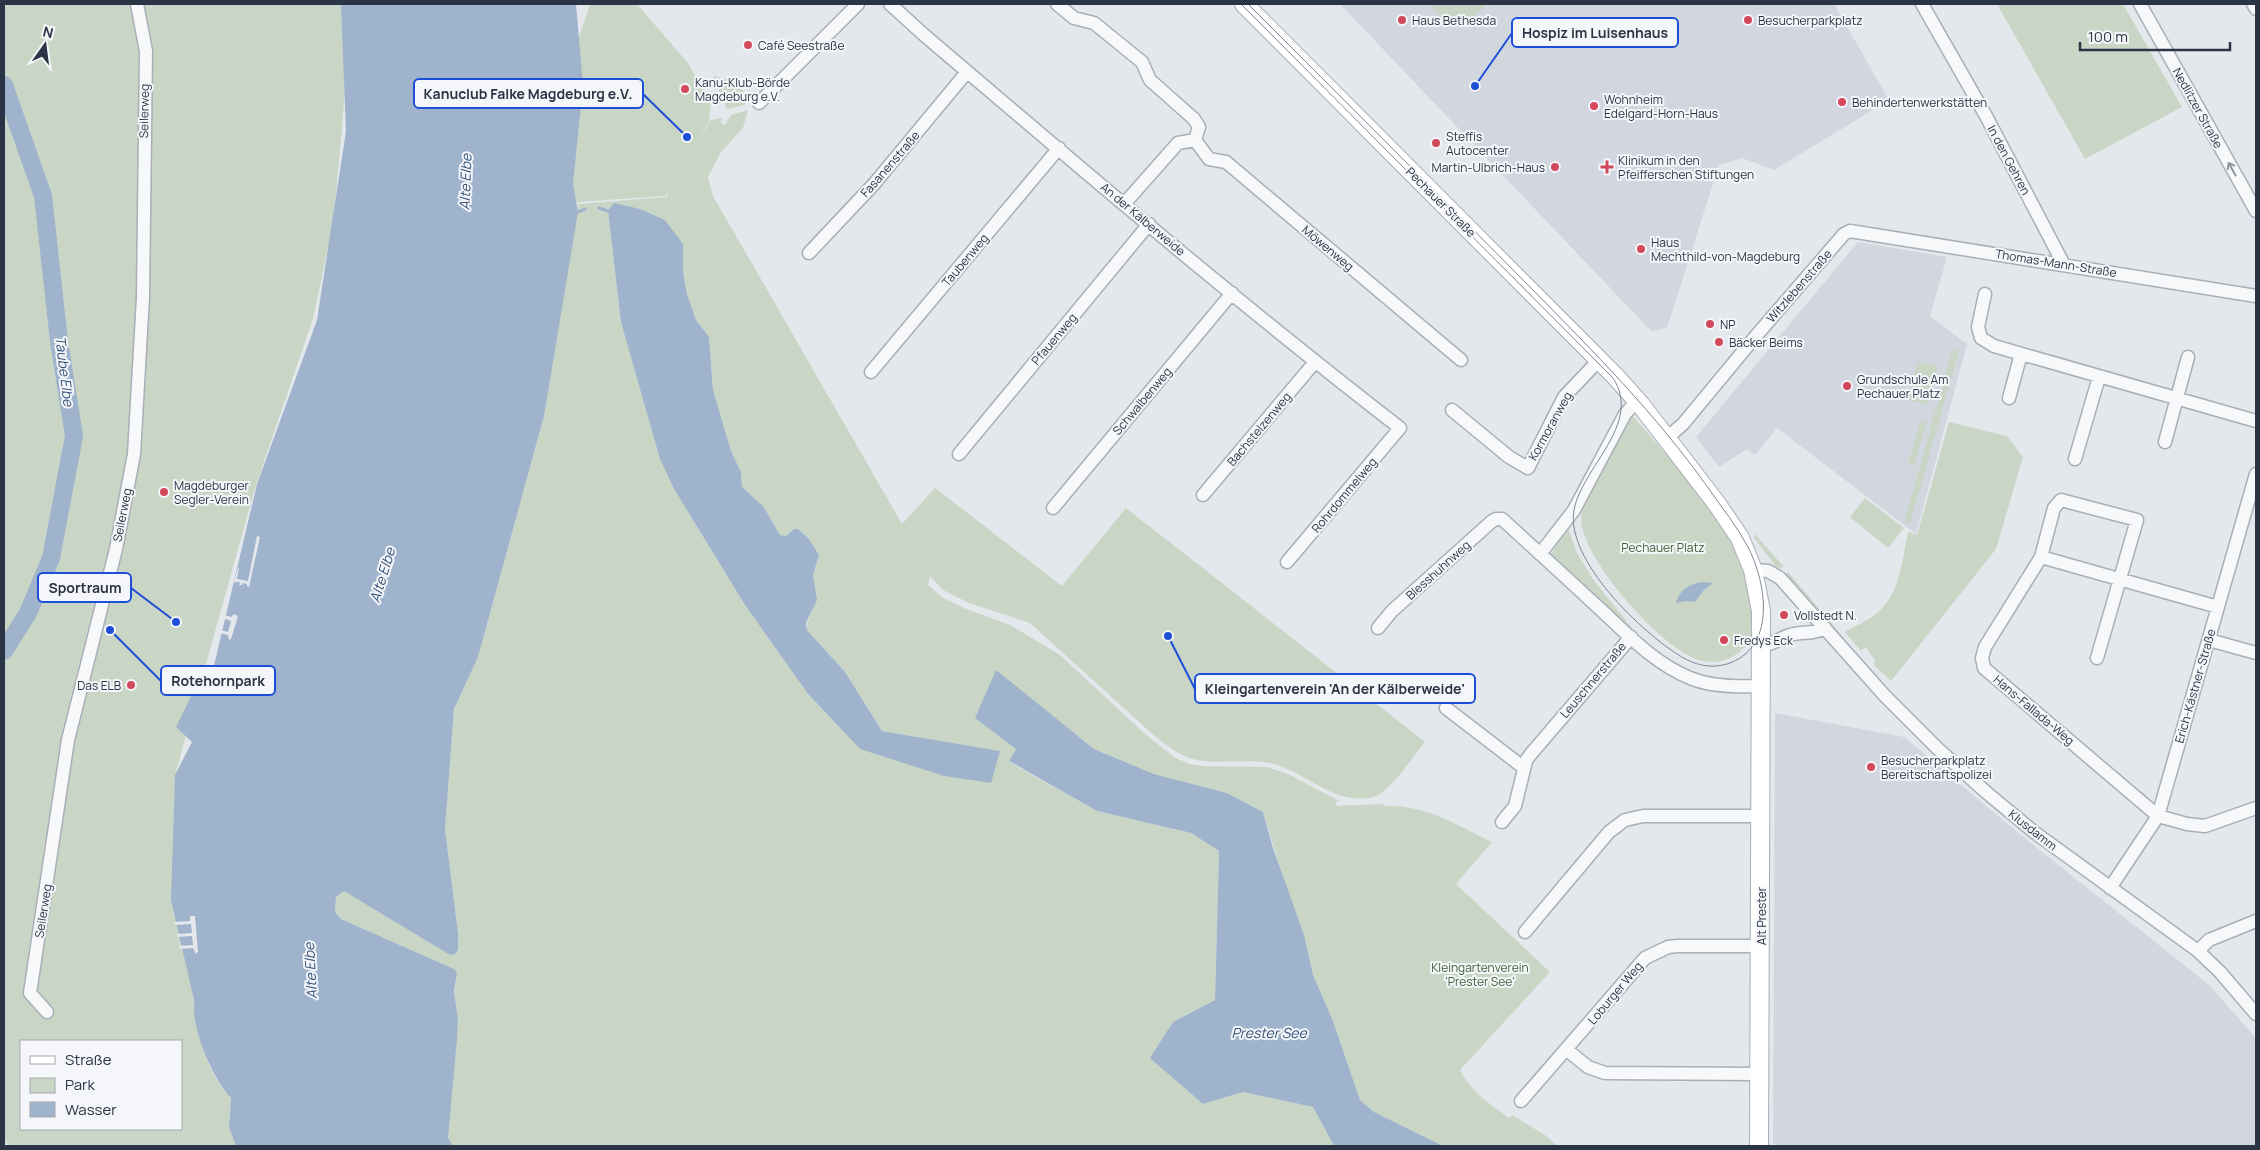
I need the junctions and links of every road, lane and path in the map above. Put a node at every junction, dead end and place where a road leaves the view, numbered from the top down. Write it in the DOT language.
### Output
graph roads {
  1 [pos="137,4"];
  2 [pos="858,4"];
  3 [pos="890,4"];
  4 [pos="1057,4"];
  5 [pos="1244,4"];
  6 [pos="1922,4"];
  7 [pos="2140,4"];
  8 [pos="2253,4"];
  9 [pos="2256,9"];
  10 [pos="967,72"];
  11 [pos="759,103"];
  12 [pos="1194,140"];
  13 [pos="1059,148"];
  14 [pos="1124,203"];
  15 [pos="2256,211"];
  16 [pos="1149,224"];
  17 [pos="1855,231"];
  18 [pos="809,253"];
  19 [pos="2064,264"];
  20 [pos="1232,293"];
  21 [pos="1985,294"];
  22 [pos="2256,296"];
  23 [pos="2020,354"];
  24 [pos="2188,358"];
  25 [pos="1461,360"];
  26 [pos="1599,360"];
  27 [pos="1315,362"];
  28 [pos="871,372"];
  29 [pos="2098,377"];
  30 [pos="2008,398"];
  31 [pos="2176,398"];
  32 [pos="1637,401"];
  33 [pos="1452,410"];
  34 [pos="2256,421"];
  35 [pos="1400,428"];
  36 [pos="1667,438"];
  37 [pos="2165,442"];
  38 [pos="959,454"];
  39 [pos="2075,459"];
  40 [pos="2256,474"];
  41 [pos="1203,495"];
  42 [pos="1053,508"];
  43 [pos="1502,519"];
  44 [pos="1540,554"];
  45 [pos="2041,557"];
  46 [pos="1288,562"];
  47 [pos="1753,570"];
  48 [pos="2120,579"];
  49 [pos="2218,607"];
  50 [pos="1378,628"];
  51 [pos="1825,628"];
  52 [pos="1631,637"];
  53 [pos="1761,638"];
  54 [pos="2209,640"];
  55 [pos="2256,653"];
  56 [pos="2097,658"];
  57 [pos="1762,686"];
  58 [pos="1446,708"];
  59 [pos="1524,768"];
  60 [pos="2256,808"];
  61 [pos="1761,816"];
  62 [pos="2158,816"];
  63 [pos="1502,822"];
  64 [pos="2110,888"];
  65 [pos="2256,921"];
  66 [pos="1525,932"];
  67 [pos="1761,946"];
  68 [pos="2198,951"];
  69 [pos="47,1012"];
  70 [pos="2256,1014"];
  71 [pos="1567,1050"];
  72 [pos="1760,1074"];
  73 [pos="1521,1101"];
  74 [pos="1759,1146"];
  1 -- 69 [label="street, Seilerweg"];
  2 -- 11 [label="street"];
  3 -- 10 [label="street, An der Kälberweide"];
  4 -- 12 [label="street"];
  5 -- 26 [label="main road, Pechauer Straße"];
  6 -- 19 [label="street, In den Gehren"];
  15 -- 7 [label="street, Nedlitzer Straße, one-way"];
  8 -- 9 [label="street"];
  10 -- 13 [label="street, An der Kälberweide"];
  10 -- 18 [label="street, Fasanenstraße"];
  12 -- 14 [label="street"];
  12 -- 25 [label="street, Möwenweg"];
  13 -- 14 [label="street, An der Kälberweide"];
  13 -- 28 [label="street, Taubenweg"];
  14 -- 16 [label="street, An der Kälberweide"];
  16 -- 20 [label="street, An der Kälberweide"];
  16 -- 38 [label="street, Pfauenweg"];
  17 -- 19 [label="street, Thomas-Mann-Straße"];
  17 -- 36 [label="street, Witzlebenstraße"];
  19 -- 22 [label="street, Thomas-Mann-Straße"];
  20 -- 27 [label="street, An der Kälberweide"];
  20 -- 42 [label="street, Schwalbenweg"];
  21 -- 23 [label="street"];
  23 -- 29 [label="street"];
  23 -- 30 [label="street"];
  24 -- 31 [label="street"];
  26 -- 32 [label="main road, Pechauer Straße"];
  26 -- 33 [label="street, Kormoranweg"];
  27 -- 35 [label="street, An der Kälberweide"];
  27 -- 41 [label="street, Bachstelzenweg"];
  29 -- 31 [label="street"];
  29 -- 39 [label="street"];
  31 -- 34 [label="street"];
  31 -- 37 [label="street"];
  32 -- 36 [label="main road"];
  32 -- 44 [label="street"];
  35 -- 46 [label="street, Rohrdommelweg"];
  36 -- 47 [label="main road"];
  40 -- 49 [label="street, Erich-Kästner-Straße"];
  43 -- 44 [label="street, Leuschnerstraße"];
  43 -- 50 [label="street, Blesshuhnweg"];
  44 -- 52 [label="street, Leuschnerstraße"];
  45 -- 48 [label="street"];
  45 -- 48 [label="street, Hans-Fallada-Weg"];
  45 -- 62 [label="street, Hans-Fallada-Weg"];
  47 -- 51 [label="street, Klusdamm"];
  47 -- 53 [label="main road"];
  48 -- 49 [label="street"];
  48 -- 56 [label="street, Hans-Fallada-Weg"];
  49 -- 54 [label="street, Erich-Kästner-Straße"];
  51 -- 53 [label="street"];
  51 -- 64 [label="street, Klusdamm"];
  52 -- 57 [label="street"];
  52 -- 59 [label="street, Leuschnerstraße"];
  53 -- 57 [label="main road"];
  54 -- 55 [label="street"];
  54 -- 62 [label="street, Erich-Kästner-Straße"];
  57 -- 61 [label="main road, Alt Prester"];
  58 -- 59 [label="street"];
  59 -- 63 [label="street, Leuschnerstraße"];
  60 -- 62 [label="street"];
  61 -- 66 [label="street"];
  61 -- 67 [label="main road, Alt Prester"];
  62 -- 64 [label="street, Erich-Kästner-Straße"];
  64 -- 68 [label="street, Klusdamm"];
  65 -- 68 [label="street"];
  67 -- 71 [label="street, Loburger Weg"];
  67 -- 72 [label="main road, Alt Prester"];
  68 -- 70 [label="street, Klusdamm"];
  71 -- 72 [label="street"];
  71 -- 73 [label="street, Loburger Weg"];
  72 -- 74 [label="main road, Alt Prester"];
}
